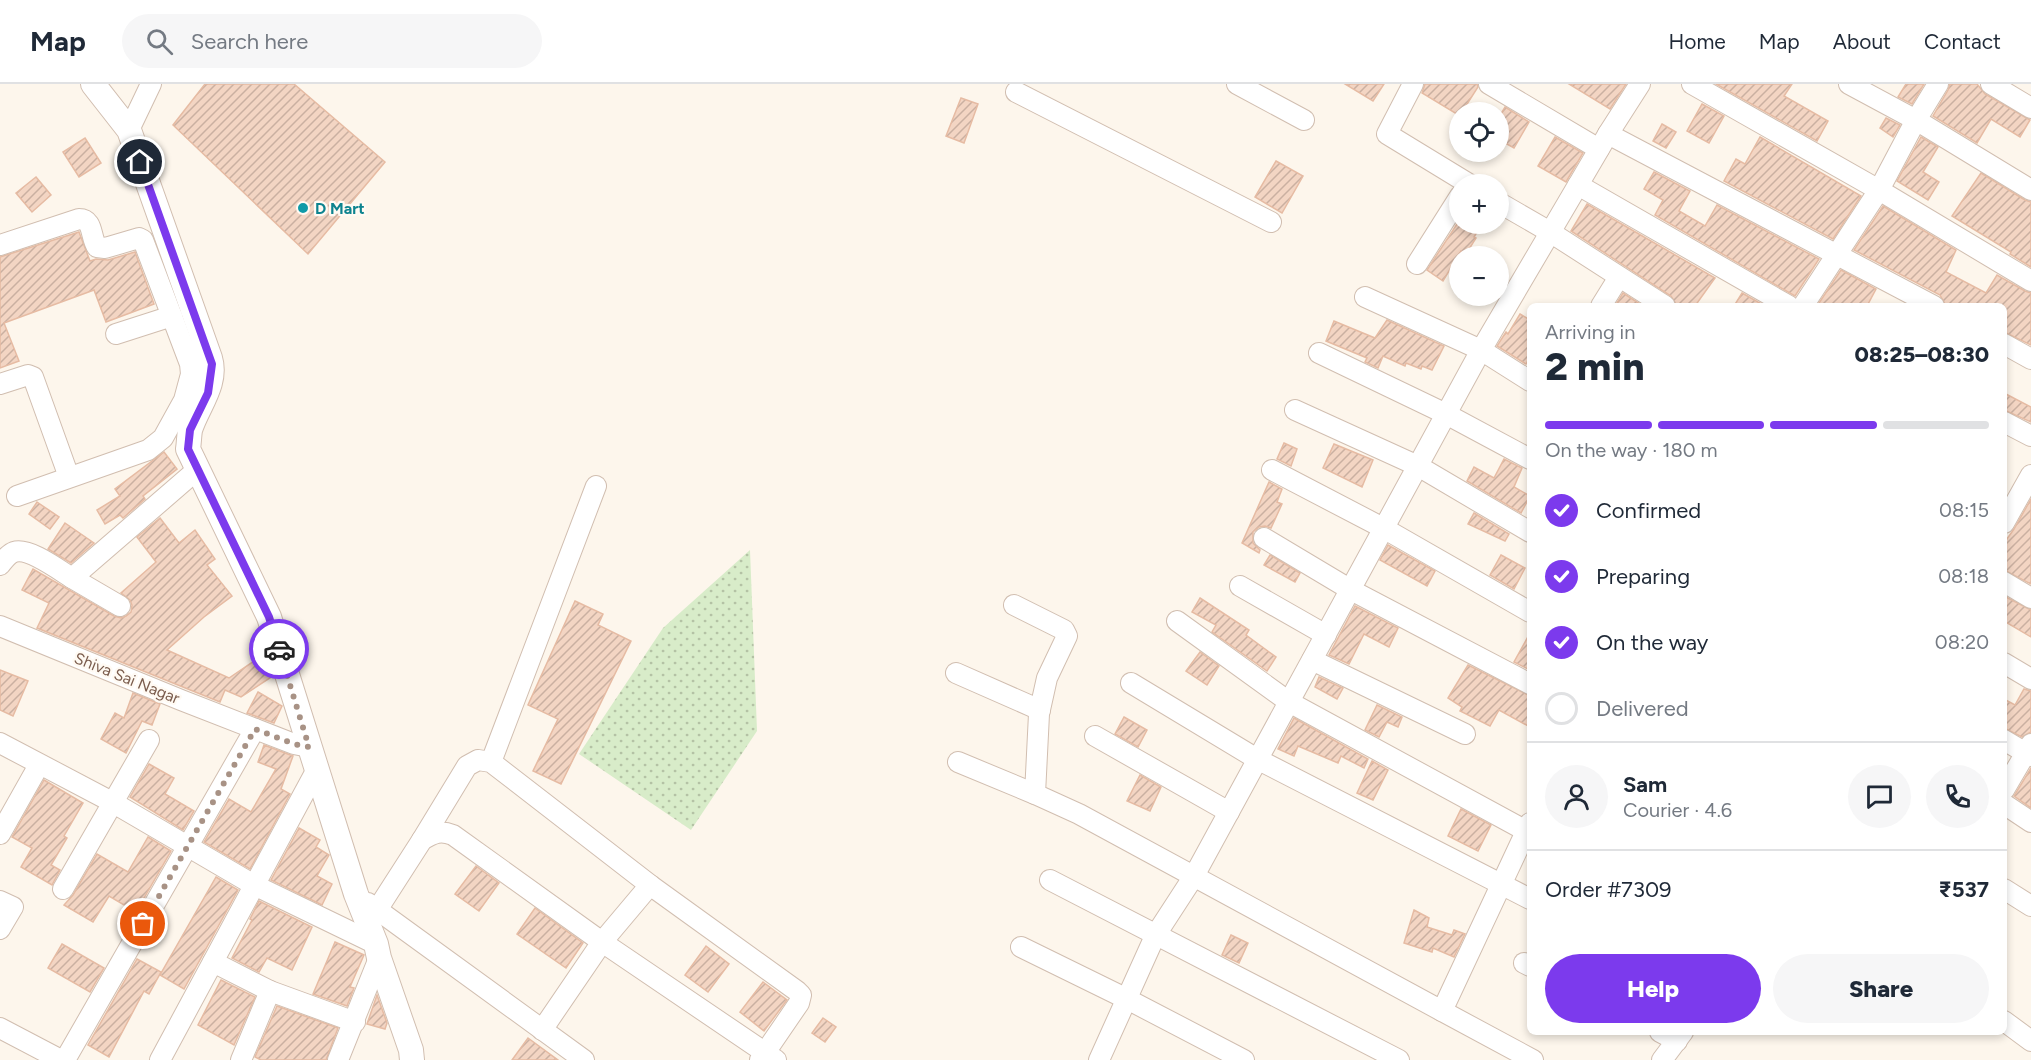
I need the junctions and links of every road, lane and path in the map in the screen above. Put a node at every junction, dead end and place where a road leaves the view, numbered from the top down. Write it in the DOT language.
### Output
graph roads {
  1 [pos="93,84"];
  2 [pos="151,84"];
  3 [pos="1237,84"];
  4 [pos="1413,84"];
  5 [pos="1489,84"];
  6 [pos="1640,84"];
  7 [pos="1692,84"];
  8 [pos="1849,84"];
  9 [pos="1938,84"];
  10 [pos="1991,84"];
  11 [pos="1017,91"];
  12 [pos="2031,108"];
  13 [pos="1304,120"];
  14 [pos="1916,120"];
  15 [pos="129,130"];
  16 [pos="1603,142"];
  17 [pos="1449,176"];
  18 [pos="1578,185"];
  19 [pos="1879,190"];
  20 [pos="2031,190"];
  21 [pos="1509,208"];
  22 [pos="1449,214"];
  23 [pos="1271,222"];
  24 [pos="1550,232"];
  25 [pos="0,245"];
  26 [pos="1837,254"];
  27 [pos="1417,264"];
  28 [pos="1619,277"];
  29 [pos="2031,281"];
  30 [pos="1365,297"];
  31 [pos="1603,303"];
  32 [pos="1660,303"];
  33 [pos="1784,303"];
  34 [pos="1805,303"];
  35 [pos="1928,303"];
  36 [pos="180,314"];
  37 [pos="116,334"];
  38 [pos="2007,346"];
  39 [pos="1481,350"];
  40 [pos="1319,353"];
  41 [pos="2031,359"];
  42 [pos="1527,379"];
  43 [pos="0,384"];
  44 [pos="1295,410"];
  45 [pos="1446,414"];
  46 [pos="2007,424"];
  47 [pos="2031,436"];
  48 [pos="1527,457"];
  49 [pos="1418,466"];
  50 [pos="198,469"];
  51 [pos="1272,470"];
  52 [pos="2031,475"];
  53 [pos="69,477"];
  54 [pos="596,486"];
  55 [pos="17,496"];
  56 [pos="2007,518"];
  57 [pos="1384,529"];
  58 [pos="1527,530"];
  59 [pos="1264,538"];
  60 [pos="0,566"];
  61 [pos="72,578"];
  62 [pos="2007,584"];
  63 [pos="1240,586"];
  64 [pos="1351,590"];
  65 [pos="2031,598"];
  66 [pos="1014,605"];
  67 [pos="120,606"];
  68 [pos="1527,610"];
  69 [pos="1177,621"];
  70 [pos="0,626"];
  71 [pos="1326,635"];
  72 [pos="1312,660"];
  73 [pos="2007,665"];
  74 [pos="956,673"];
  75 [pos="2031,679"];
  76 [pos="1527,682"];
  77 [pos="1131,683"];
  78 [pos="1289,702"];
  79 [pos="1040,711"];
  80 [pos="255,729"];
  81 [pos="1465,734"];
  82 [pos="1095,736"];
  83 [pos="149,740"];
  84 [pos="2007,741"];
  85 [pos="0,743"];
  86 [pos="309,747"];
  87 [pos="2029,751"];
  88 [pos="1257,759"];
  89 [pos="491,762"];
  90 [pos="958,762"];
  91 [pos="39,765"];
  92 [pos="316,771"];
  93 [pos="2007,785"];
  94 [pos="1037,796"];
  95 [pos="112,802"];
  96 [pos="2007,806"];
  97 [pos="1229,812"];
  98 [pos="2031,822"];
  99 [pos="1527,828"];
  100 [pos="1527,833"];
  101 [pos="0,834"];
  102 [pos="422,840"];
  103 [pos="187,847"];
  104 [pos="1194,876"];
  105 [pos="1050,880"];
  106 [pos="1503,884"];
  107 [pos="254,885"];
  108 [pos="650,885"];
  109 [pos="63,889"];
  110 [pos="2007,891"];
  111 [pos="356,894"];
  112 [pos="1527,897"];
  113 [pos="0,901"];
  114 [pos="2031,906"];
  115 [pos="378,910"];
  116 [pos="0,929"];
  117 [pos="1155,936"];
  118 [pos="602,942"];
  119 [pos="1021,947"];
  120 [pos="377,951"];
  121 [pos="213,962"];
  122 [pos="270,991"];
  123 [pos="1127,999"];
  124 [pos="1442,1011"];
  125 [pos="355,1022"];
  126 [pos="2007,1023"];
  127 [pos="0,1028"];
  128 [pos="542,1030"];
  129 [pos="1673,1035"];
  130 [pos="2031,1041"];
  131 [pos="767,1058"];
  132 [pos="1104,1058"];
  133 [pos="63,1060"];
  134 [pos="160,1060"];
  135 [pos="241,1060"];
  136 [pos="338,1060"];
  137 [pos="412,1060"];
  138 [pos="584,1060"];
  139 [pos="1244,1060"];
  140 [pos="1399,1060"];
  141 [pos="1533,1060"];
  142 [pos="1662,1060"];
  1 -- 15 [label="street"];
  2 -- 15 [label="street"];
  3 -- 13 [label="street"];
  4 -- 17 [label="street"];
  5 -- 16 [label="street"];
  6 -- 16 [label="street"];
  7 -- 19 [label="street"];
  8 -- 14 [label="street"];
  9 -- 14 [label="street"];
  10 -- 12 [label="street"];
  11 -- 23 [label="street"];
  14 -- 19 [label="street"];
  14 -- 20 [label="street"];
  15 -- 36 [label="street"];
  16 -- 18 [label="street"];
  16 -- 26 [label="street"];
  18 -- 24 [label="street"];
  18 -- 33 [label="street"];
  19 -- 26 [label="street"];
  19 -- 29 [label="street"];
  21 -- 24 [label="street"];
  22 -- 27 [label="street"];
  24 -- 28 [label="street"];
  24 -- 39 [label="street"];
  25 -- 36 [label="street"];
  26 -- 34 [label="street"];
  26 -- 35 [label="street"];
  28 -- 31 [label="street"];
  28 -- 32 [label="street"];
  30 -- 39 [label="street"];
  36 -- 37 [label="street"];
  36 -- 50 [label="street"];
  36 -- 53 [label="street"];
  38 -- 41 [label="street"];
  39 -- 42 [label="street"];
  39 -- 45 [label="street"];
  40 -- 45 [label="street"];
  43 -- 53 [label="street"];
  44 -- 49 [label="street"];
  45 -- 48 [label="street"];
  45 -- 49 [label="street"];
  46 -- 47 [label="street"];
  49 -- 57 [label="street"];
  49 -- 58 [label="street"];
  50 -- 61 [label="street"];
  50 -- 86 [label="street"];
  51 -- 57 [label="street"];
  52 -- 56 [label="street"];
  53 -- 55 [label="street"];
  54 -- 89 [label="street"];
  57 -- 64 [label="street"];
  57 -- 68 [label="street"];
  59 -- 64 [label="street"];
  60 -- 61 [label="street"];
  61 -- 67 [label="street"];
  62 -- 65 [label="street"];
  63 -- 71 [label="street"];
  64 -- 71 [label="street"];
  64 -- 76 [label="street"];
  66 -- 79 [label="street"];
  69 -- 78 [label="street"];
  70 -- 80 [label="street, Shiva Sai Nagar"];
  71 -- 72 [label="street"];
  72 -- 78 [label="street"];
  72 -- 81 [label="street"];
  73 -- 75 [label="street"];
  74 -- 79 [label="street"];
  77 -- 88 [label="street"];
  78 -- 88 [label="street"];
  78 -- 99 [label="street"];
  79 -- 94 [label="street"];
  80 -- 86 [label="street, Shiva Sai Nagar"];
  80 -- 103 [label="street"];
  82 -- 97 [label="street"];
  83 -- 95 [label="street"];
  84 -- 87 [label="street"];
  85 -- 91 [label="street"];
  86 -- 92 [label="street"];
  87 -- 93 [label="street"];
  88 -- 97 [label="street"];
  88 -- 106 [label="street"];
  89 -- 102 [label="street"];
  89 -- 108 [label="street"];
  90 -- 94 [label="street"];
  91 -- 95 [label="street"];
  91 -- 101 [label="street"];
  92 -- 107 [label="street"];
  92 -- 111 [label="street"];
  94 -- 104 [label="street"];
  95 -- 103 [label="street"];
  95 -- 109 [label="street"];
  96 -- 98 [label="street"];
  97 -- 104 [label="street"];
  100 -- 106 [label="street"];
  102 -- 115 [label="street"];
  102 -- 118 [label="street"];
  103 -- 107 [label="street"];
  103 -- 133 [label="street"];
  104 -- 117 [label="street"];
  104 -- 124 [label="street"];
  105 -- 117 [label="street"];
  106 -- 112 [label="street"];
  106 -- 124 [label="street"];
  107 -- 120 [label="street"];
  107 -- 121 [label="street"];
  108 -- 118 [label="street"];
  108 -- 131 [label="street"];
  110 -- 114 [label="street"];
  111 -- 115 [label="street"];
  111 -- 120 [label="street"];
  113 -- 116 [label="street"];
  115 -- 128 [label="street"];
  117 -- 123 [label="street"];
  117 -- 140 [label="street"];
  118 -- 128 [label="street"];
  118 -- 131 [label="street"];
  119 -- 123 [label="street"];
  120 -- 125 [label="street"];
  120 -- 137 [label="street"];
  121 -- 122 [label="street"];
  121 -- 134 [label="street"];
  122 -- 125 [label="street"];
  122 -- 135 [label="street"];
  123 -- 132 [label="street"];
  123 -- 139 [label="street"];
  124 -- 141 [label="street"];
  125 -- 136 [label="street"];
  126 -- 130 [label="street"];
  127 -- 133 [label="street"];
  128 -- 138 [label="street"];
  129 -- 142 [label="street"];
}
